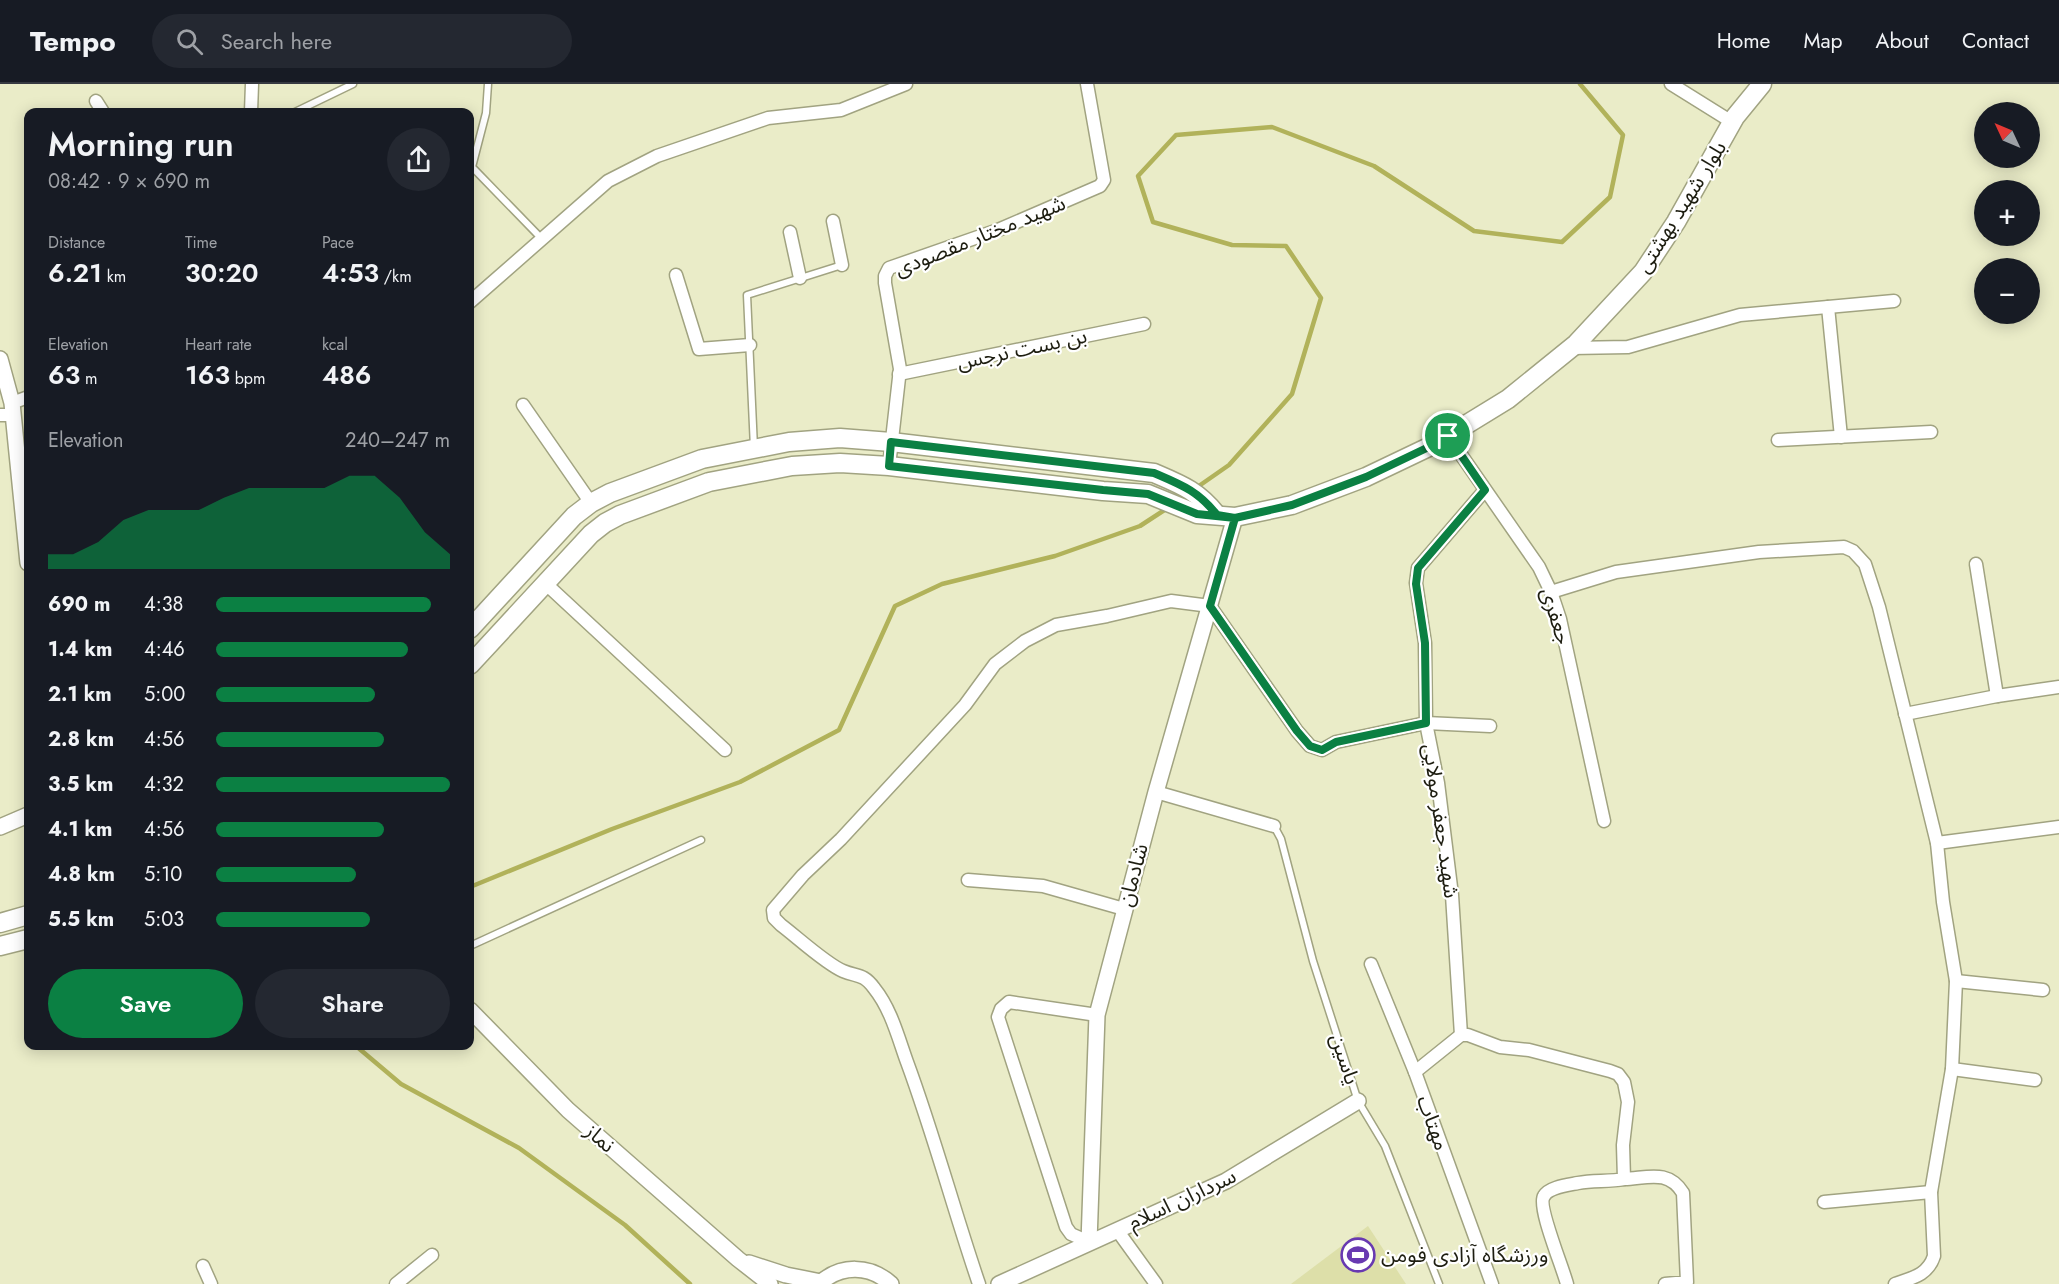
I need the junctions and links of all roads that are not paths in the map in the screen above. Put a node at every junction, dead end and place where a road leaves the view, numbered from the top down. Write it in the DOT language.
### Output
graph roads {
  1 [pos="252,84"];
  2 [pos="353,84"];
  3 [pos="488,84"];
  4 [pos="906,84"];
  5 [pos="1088,84"];
  6 [pos="1671,84"];
  7 [pos="1762,84"];
  8 [pos="96,101"];
  9 [pos="100,108"];
  10 [pos="251,108"];
  11 [pos="303,108"];
  12 [pos="1732,122"];
  13 [pos="474,159"];
  14 [pos="474,169"];
  15 [pos="833,221"];
  16 [pos="790,232"];
  17 [pos="541,238"];
  18 [pos="842,265"];
  19 [pos="676,275"];
  20 [pos="800,278"];
  21 [pos="474,298"];
  22 [pos="1894,301"];
  23 [pos="1828,307"];
  24 [pos="1144,324"];
  25 [pos="750,345"];
  26 [pos="1571,348"];
  27 [pos="0,359"];
  28 [pos="899,375"];
  29 [pos="24,400"];
  30 [pos="523,405"];
  31 [pos="8,411"];
  32 [pos="1931,432"];
  33 [pos="1448,436"];
  34 [pos="1841,437"];
  35 [pos="1778,440"];
  36 [pos="891,442"];
  37 [pos="754,448"];
  38 [pos="889,466"];
  39 [pos="1485,490"];
  40 [pos="591,503"];
  41 [pos="1200,506"];
  42 [pos="1235,518"];
  43 [pos="24,533"];
  44 [pos="1976,564"];
  45 [pos="545,584"];
  46 [pos="1551,592"];
  47 [pos="1210,606"];
  48 [pos="474,625"];
  49 [pos="474,656"];
  50 [pos="2059,687"];
  51 [pos="1997,696"];
  52 [pos="1905,714"];
  53 [pos="1426,723"];
  54 [pos="1490,726"];
  55 [pos="725,750"];
  56 [pos="1156,792"];
  57 [pos="24,817"];
  58 [pos="1604,821"];
  59 [pos="1274,826"];
  60 [pos="2059,826"];
  61 [pos="0,827"];
  62 [pos="701,840"];
  63 [pos="1937,843"];
  64 [pos="968,880"];
  65 [pos="1124,909"];
  66 [pos="24,916"];
  67 [pos="0,923"];
  68 [pos="24,940"];
  69 [pos="474,944"];
  70 [pos="0,946"];
  71 [pos="1371,964"];
  72 [pos="1956,981"];
  73 [pos="2043,990"];
  74 [pos="474,1014"];
  75 [pos="1097,1015"];
  76 [pos="1461,1035"];
  77 [pos="1952,1069"];
  78 [pos="1415,1072"];
  79 [pos="2035,1080"];
  80 [pos="1358,1101"];
  81 [pos="1624,1179"];
  82 [pos="1931,1192"];
  83 [pos="1824,1202"];
  84 [pos="1117,1230"];
  85 [pos="1089,1242"];
  86 [pos="432,1255"];
  87 [pos="738,1259"];
  88 [pos="203,1266"];
  89 [pos="820,1283"];
  90 [pos="211,1284"];
  91 [pos="396,1284"];
  92 [pos="770,1284"];
  93 [pos="891,1284"];
  94 [pos="979,1284"];
  95 [pos="999,1284"];
  96 [pos="1156,1284"];
  97 [pos="1438,1284"];
  98 [pos="1492,1284"];
  99 [pos="1567,1284"];
  100 [pos="1665,1284"];
  101 [pos="1894,1284"];
  1 -- 10 [label="street"];
  2 -- 11 [label="lane"];
  3 -- 13 [label="lane"];
  4 -- 17 [label="street"];
  5 -- 28 [label="street, شهید مختار مقصودی"];
  6 -- 12 [label="street"];
  7 -- 12 [label="main road, بلوار شهید بهشتی"];
  8 -- 9 [label="street"];
  12 -- 26 [label="main road, بلوار شهید بهشتی"];
  14 -- 17 [label="lane"];
  15 -- 18 [label="street"];
  16 -- 20 [label="street"];
  17 -- 21 [label="street"];
  18 -- 20 [label="lane"];
  19 -- 25 [label="street"];
  20 -- 25 [label="lane"];
  22 -- 23 [label="street"];
  23 -- 26 [label="street"];
  23 -- 34 [label="street"];
  24 -- 28 [label="street, بن بست نرجس"];
  25 -- 37 [label="lane"];
  26 -- 33 [label="main road, بلوار شهید بهشتی"];
  27 -- 31 [label="street"];
  28 -- 36 [label="street, شهید مختار مقصودی"];
  29 -- 31 [label="street"];
  30 -- 40 [label="street"];
  31 -- 43 [label="street"];
  32 -- 34 [label="street"];
  33 -- 39 [label="street, جعفری"];
  33 -- 42 [label="main road, بلوار شهید بهشتی"];
  34 -- 35 [label="street"];
  36 -- 37 [label="main road"];
  36 -- 38 [label="street, شهید مختار مقصودی"];
  36 -- 41 [label="main road"];
  37 -- 40 [label="main road"];
  38 -- 41 [label="main road"];
  38 -- 45 [label="main road"];
  39 -- 46 [label="street, جعفری"];
  39 -- 53 [label="street, شهید جعفر مولایی"];
  40 -- 48 [label="main road"];
  41 -- 42 [label="main road, بلوار شهید بهشتی"];
  42 -- 47 [label="street, شادمان"];
  44 -- 51 [label="street"];
  45 -- 49 [label="main road"];
  45 -- 55 [label="street"];
  46 -- 52 [label="street"];
  46 -- 58 [label="street, جعفری"];
  47 -- 53 [label="street"];
  47 -- 56 [label="street, شادمان"];
  47 -- 94 [label="street"];
  50 -- 51 [label="street"];
  51 -- 52 [label="street"];
  52 -- 63 [label="street"];
  53 -- 54 [label="street"];
  53 -- 76 [label="street, شهید جعفر مولایی"];
  56 -- 59 [label="street"];
  56 -- 65 [label="street, شادمان"];
  57 -- 61 [label="street"];
  59 -- 80 [label="lane, یاسین"];
  60 -- 63 [label="street"];
  62 -- 69 [label="lane"];
  63 -- 72 [label="street"];
  64 -- 65 [label="street"];
  65 -- 75 [label="street, شادمان"];
  66 -- 67 [label="main road"];
  68 -- 70 [label="main road"];
  71 -- 78 [label="street, مهتاب"];
  72 -- 73 [label="street"];
  72 -- 77 [label="street"];
  74 -- 87 [label="street, نماز"];
  75 -- 85 [label="street, شادمان"];
  75 -- 85 [label="street"];
  76 -- 78 [label="street"];
  76 -- 81 [label="street"];
  77 -- 79 [label="street"];
  77 -- 82 [label="street"];
  78 -- 98 [label="street, مهتاب"];
  80 -- 84 [label="street, سرداران اسلام"];
  80 -- 97 [label="lane, یاسین"];
  81 -- 99 [label="street"];
  81 -- 100 [label="street"];
  82 -- 83 [label="street"];
  82 -- 101 [label="street"];
  84 -- 85 [label="street, سرداران اسلام"];
  84 -- 96 [label="street"];
  85 -- 95 [label="street, سرداران اسلام"];
  86 -- 91 [label="street"];
  87 -- 89 [label="street"];
  87 -- 92 [label="street, نماز"];
  88 -- 90 [label="street"];
  89 -- 93 [label="street"];
}
